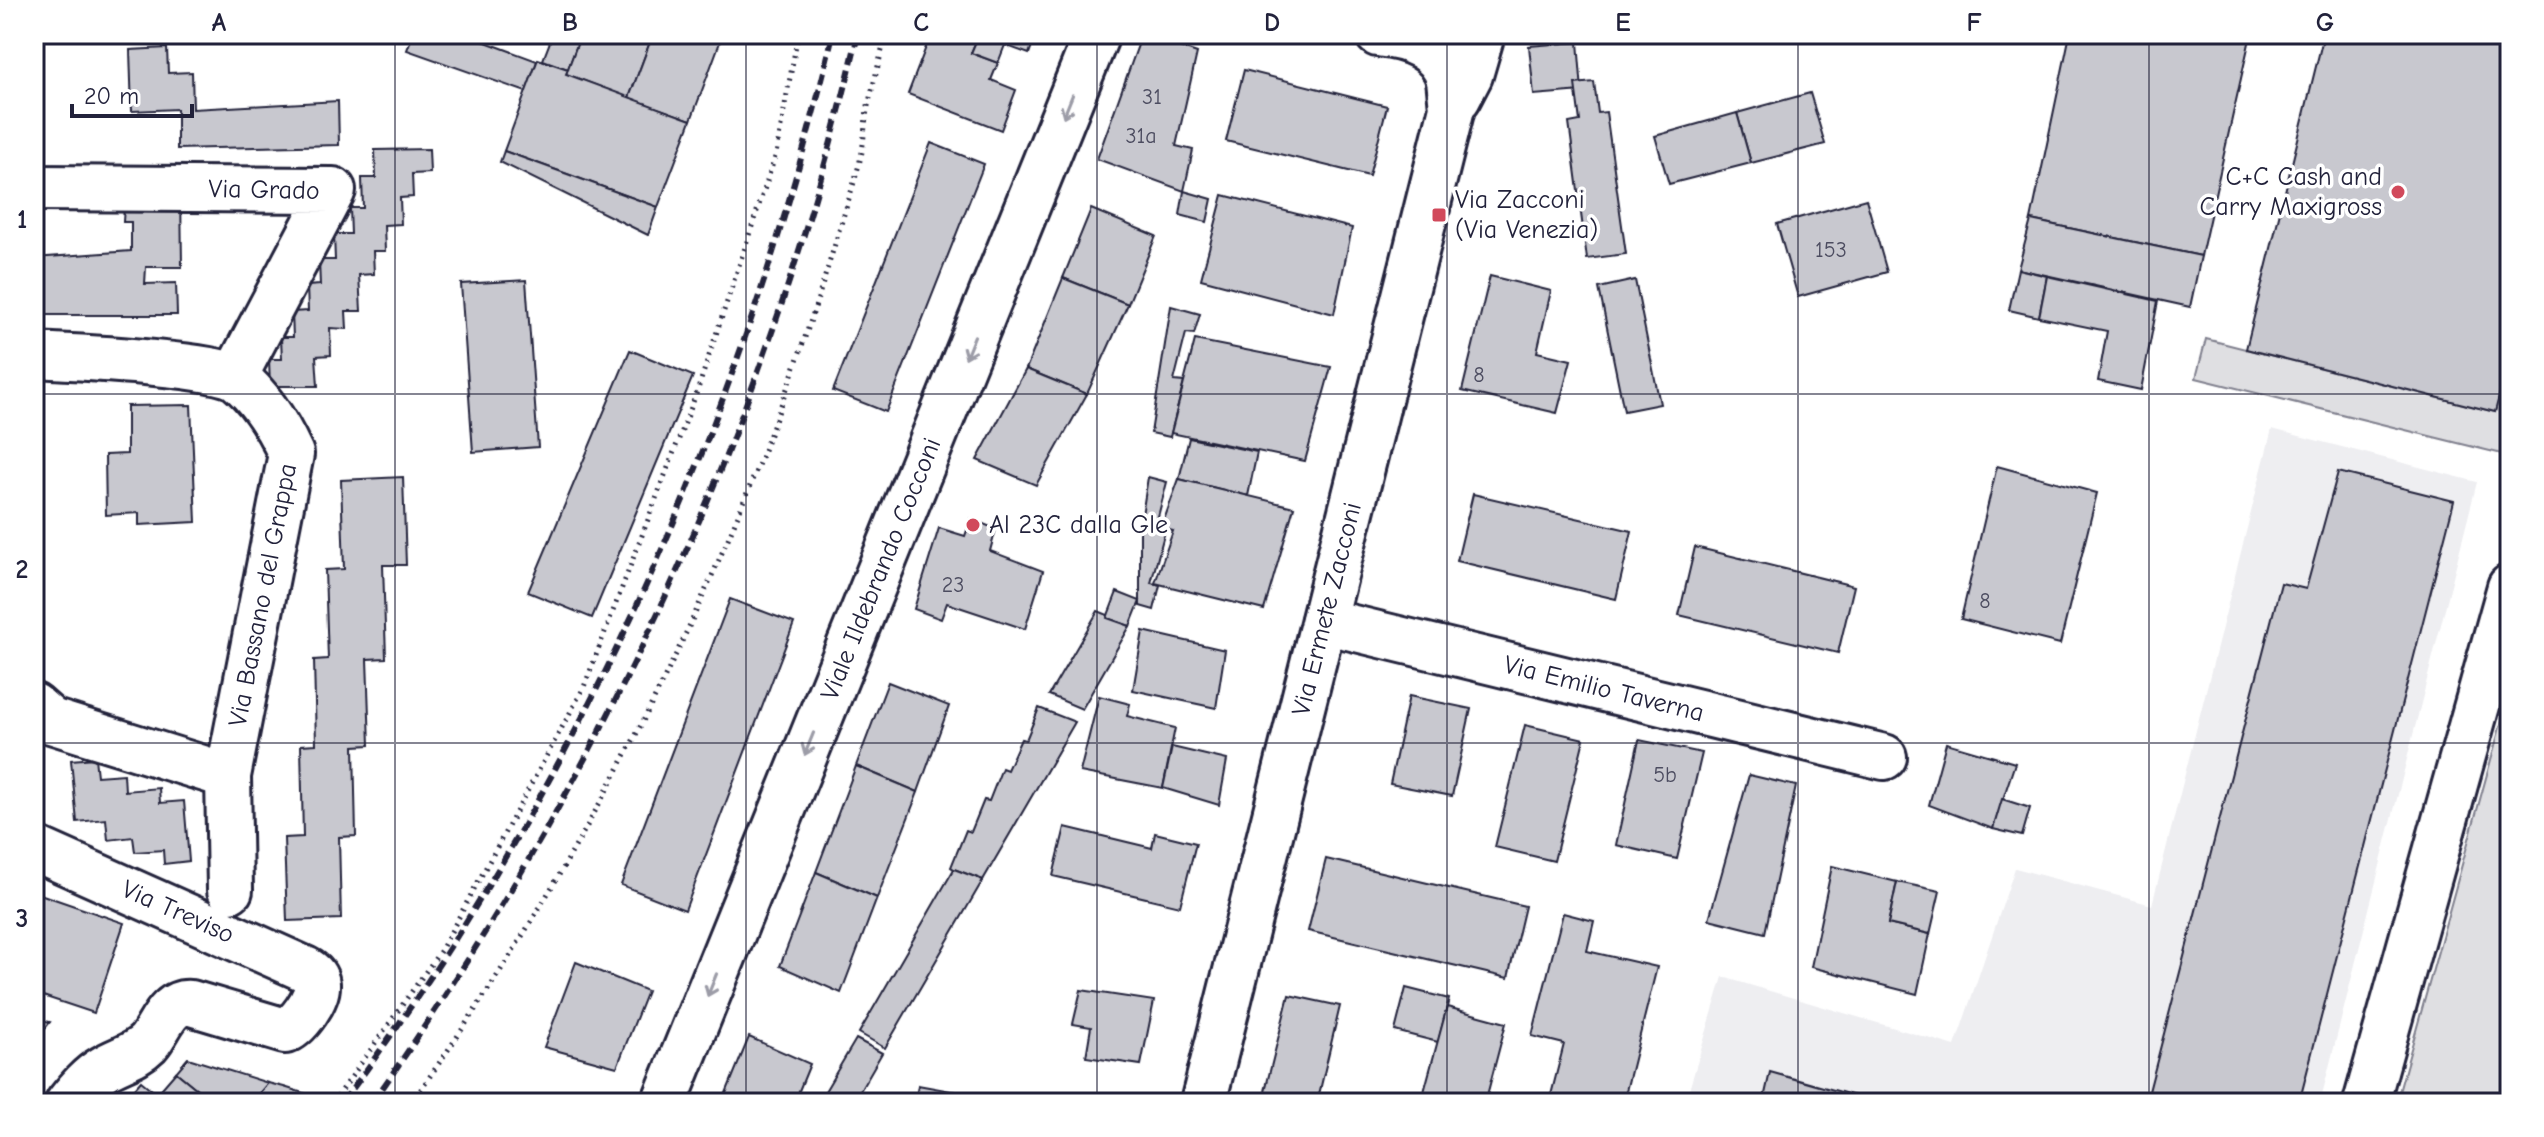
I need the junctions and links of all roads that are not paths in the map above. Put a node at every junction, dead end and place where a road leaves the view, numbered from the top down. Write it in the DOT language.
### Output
graph roads {
  1 [pos="1097,34"];
  2 [pos="1378,34"];
  3 [pos="1448,34"];
  4 [pos="1482,34"];
  5 [pos="1450,97"];
  6 [pos="34,188"];
  7 [pos="34,355"];
  8 [pos="235,376"];
  9 [pos="2510,587"];
  10 [pos="1324,621"];
  11 [pos="34,706"];
  12 [pos="1884,757"];
  13 [pos="228,776"];
  14 [pos="34,848"];
  15 [pos="230,890"];
  16 [pos="68,1103"];
  17 [pos="664,1103"];
  18 [pos="1203,1103"];
  19 [pos="2366,1103"];
  1 -- 17 [label="street, Viale Ildebrando Cocconi, one-way"];
  2 -- 5 [label="street"];
  3 -- 5 [label="street, Via Ermete Zacconi"];
  4 -- 5 [label="street, Via Ermete Zacconi"];
  5 -- 10 [label="street, Via Ermete Zacconi"];
  6 -- 8 [label="street, Via Grado"];
  7 -- 8 [label="street"];
  8 -- 13 [label="street, Via Bassano del Grappa"];
  9 -- 19 [label="street"];
  10 -- 12 [label="street, Via Emilio Taverna"];
  10 -- 18 [label="street, Via Ermete Zacconi"];
  11 -- 13 [label="street"];
  13 -- 15 [label="street, Via Bassano del Grappa"];
  14 -- 16 [label="street, Via Treviso"];
}
